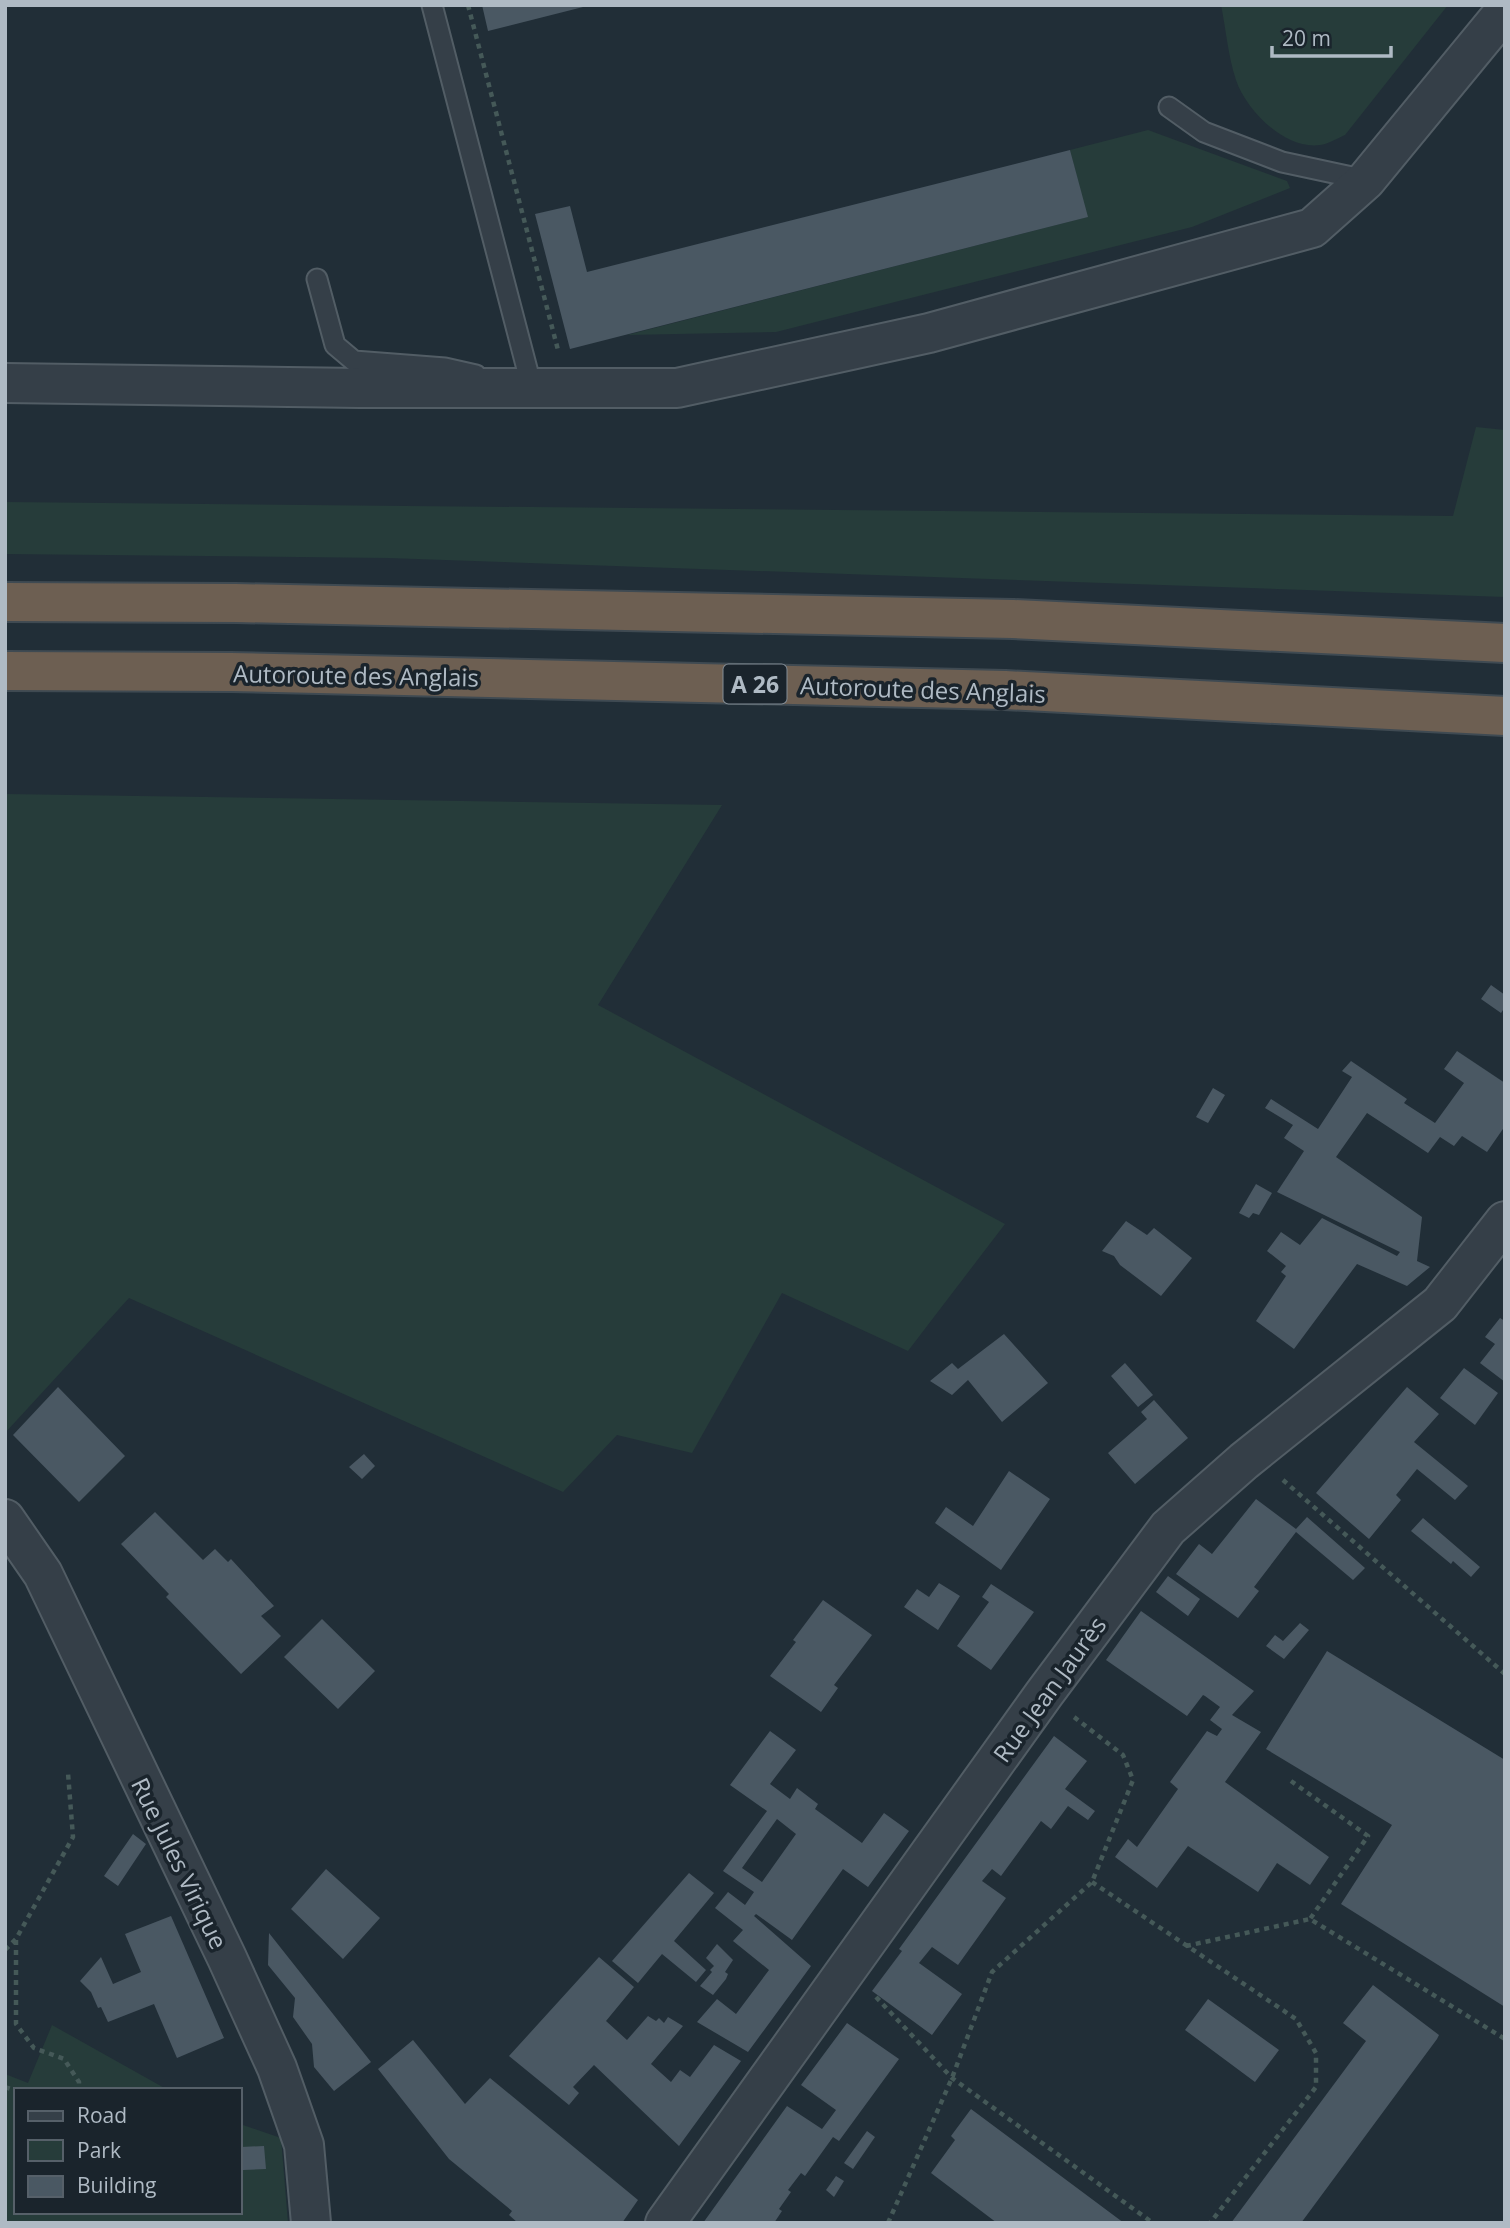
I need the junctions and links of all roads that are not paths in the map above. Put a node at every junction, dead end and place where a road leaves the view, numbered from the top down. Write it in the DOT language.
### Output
graph roads {
  1 [pos="432,5"];
  2 [pos="1505,11"];
  3 [pos="1169,107"];
  4 [pos="1366,180"];
  5 [pos="317,279"];
  6 [pos="5,383"];
  7 [pos="533,388"];
  8 [pos="5,602"];
  9 [pos="1505,643"];
  10 [pos="5,671"];
  11 [pos="1505,716"];
  12 [pos="1505,1221"];
  13 [pos="5,1519"];
  14 [pos="311,2223"];
  15 [pos="665,2223"];
  1 -- 7 [label="lane"];
  2 -- 4 [label="street"];
  3 -- 4 [label="lane"];
  4 -- 7 [label="street"];
  5 -- 7 [label="lane"];
  6 -- 7 [label="street"];
  8 -- 9 [label="highway"];
  10 -- 11 [label="highway, Autoroute des Anglais / A 26"];
  12 -- 15 [label="street, Rue Jean Jaurès"];
  13 -- 14 [label="street, Rue Jules Virique"];
}
